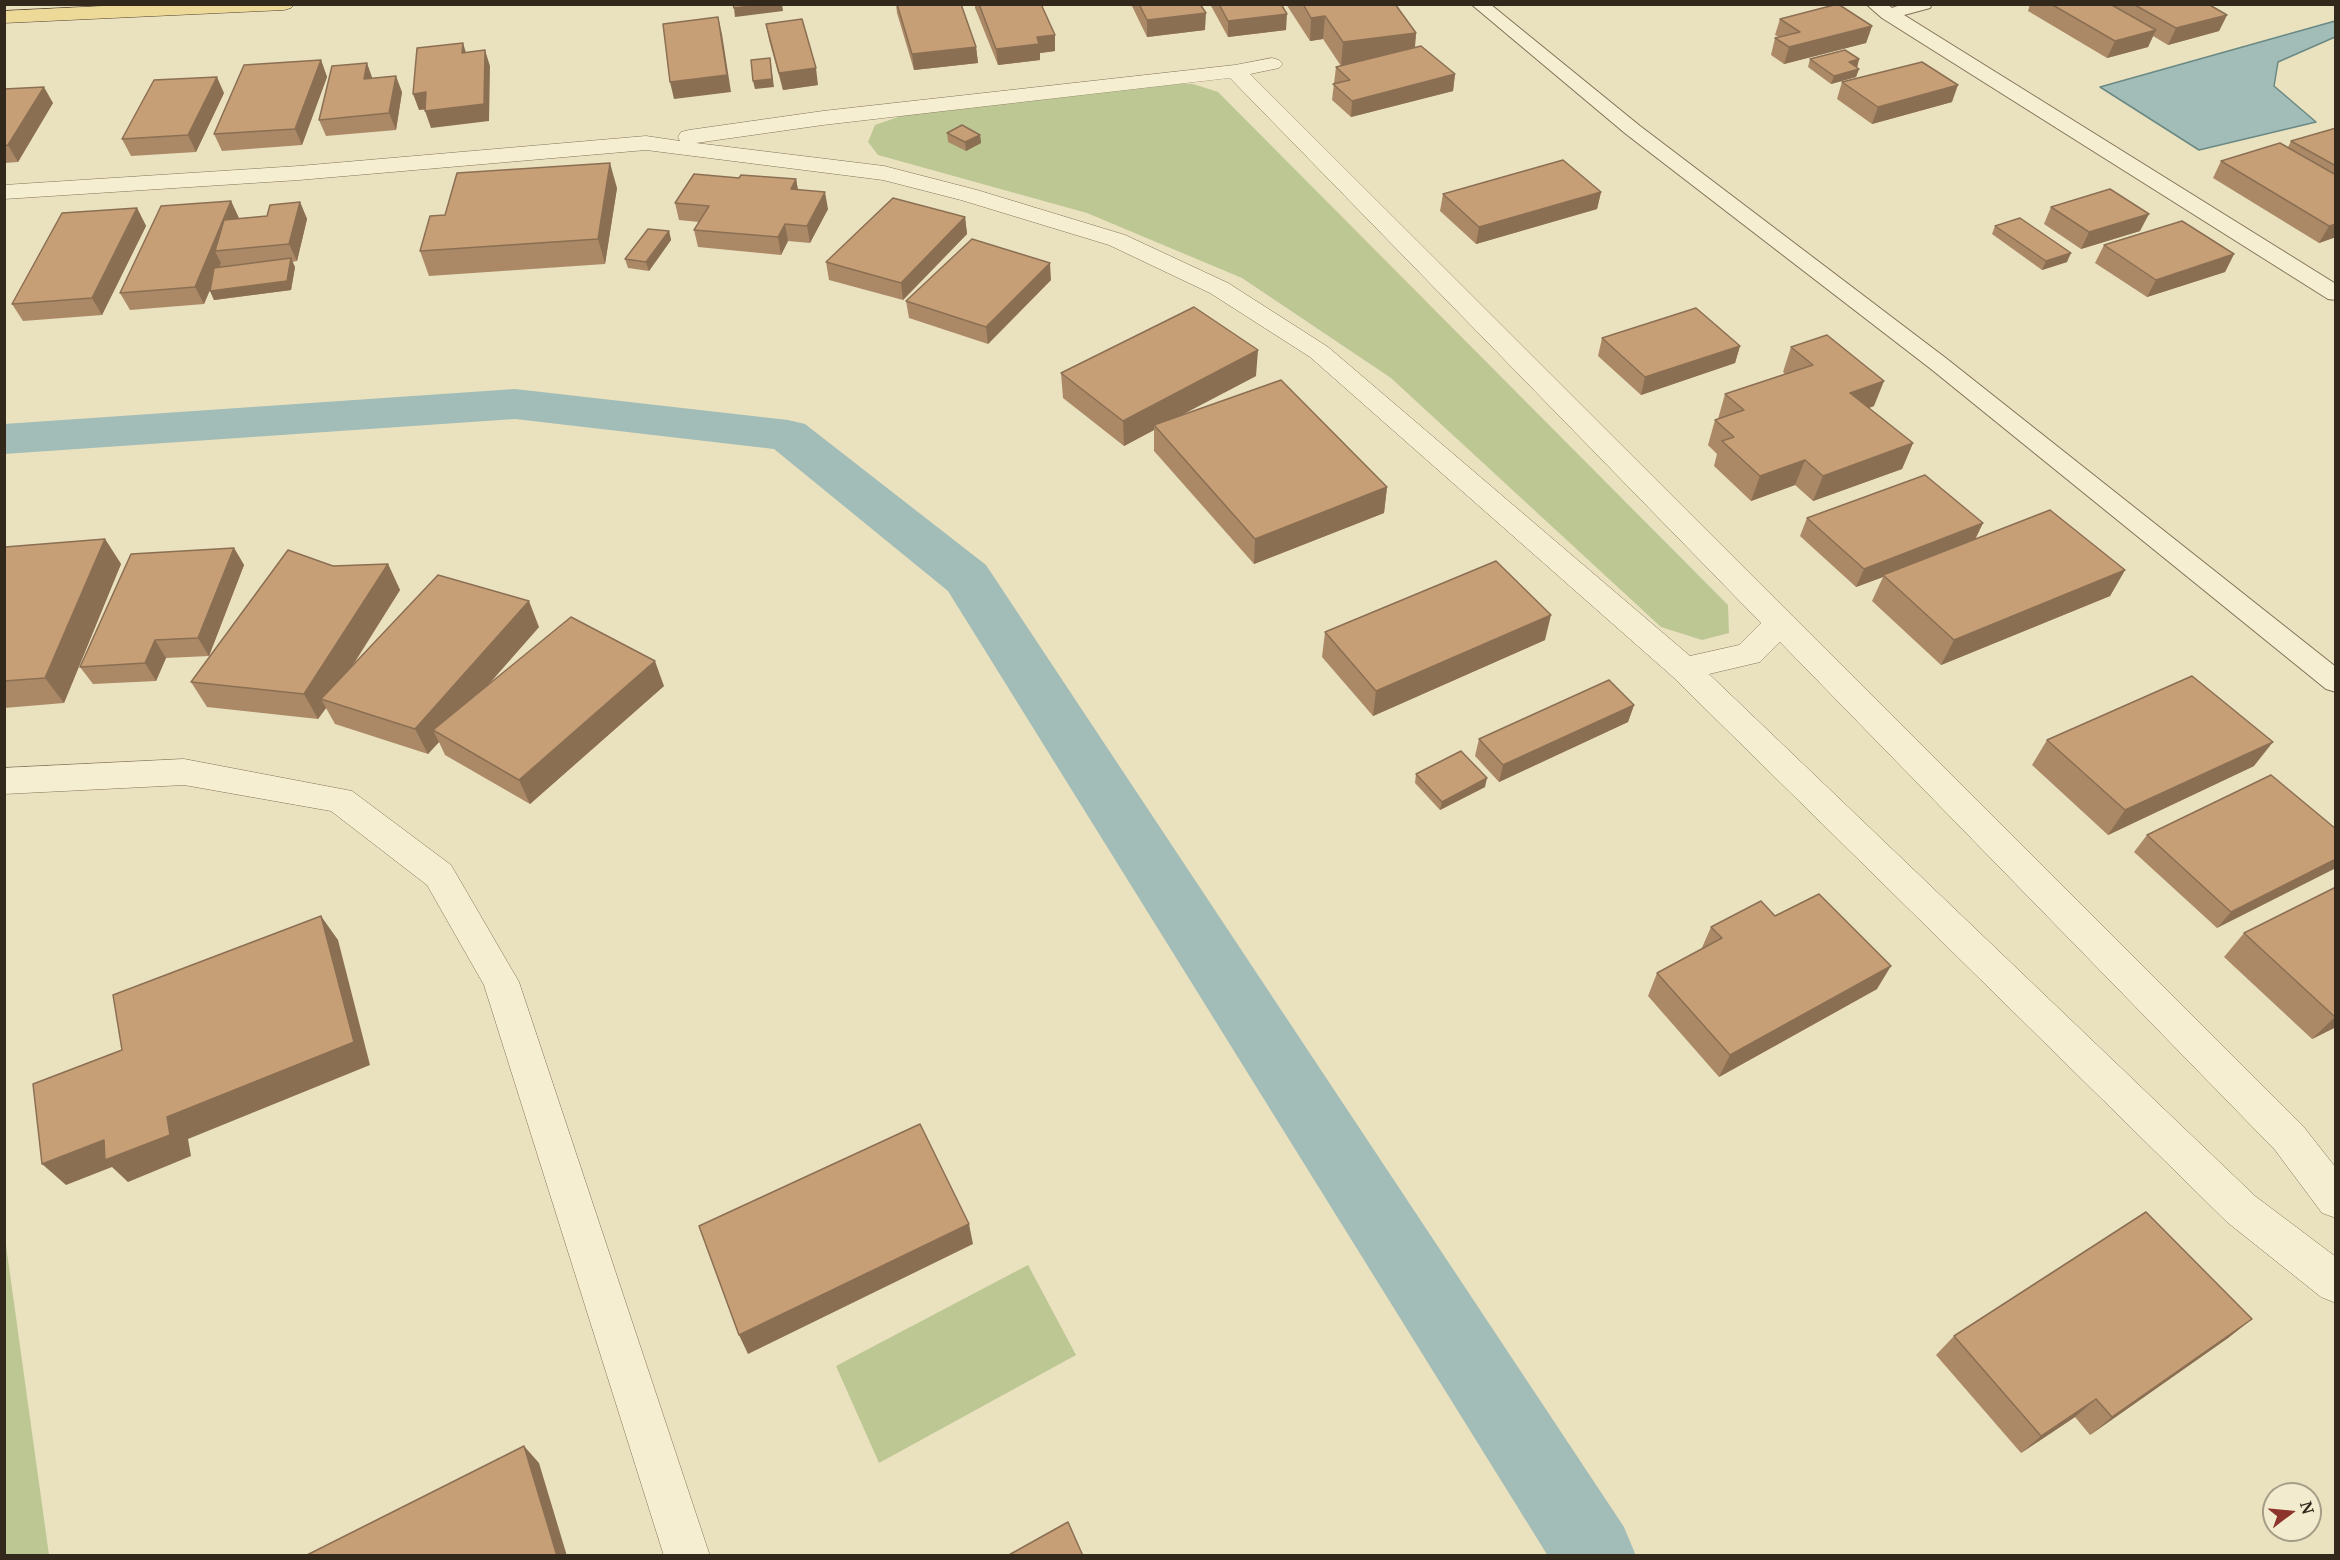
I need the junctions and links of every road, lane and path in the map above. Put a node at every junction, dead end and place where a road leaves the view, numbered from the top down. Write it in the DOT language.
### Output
graph roads {
  1 [pos="284,4"];
  2 [pos="1479,4"];
  3 [pos="1924,4"];
  4 [pos="1881,9"];
  5 [pos="4,17"];
  6 [pos="1272,64"];
  7 [pos="1235,70"];
  8 [pos="823,118"];
  9 [pos="645,143"];
  10 [pos="809,163"];
  11 [pos="4,192"];
  12 [pos="2335,293"];
  13 [pos="1780,623"];
  14 [pos="1684,669"];
  15 [pos="2336,682"];
  16 [pos="4,782"];
  17 [pos="2336,1200"];
  18 [pos="2336,1283"];
  19 [pos="687,1556"];
  1 -- 5 [label="main road"];
  2 -- 15 [label="lane"];
  3 -- 4 [label="lane"];
  4 -- 12 [label="lane"];
  6 -- 7 [label="street"];
  7 -- 8 [label="street"];
  7 -- 13 [label="street"];
  8 -- 9 [label="street"];
  8 -- 10 [label="street"];
  9 -- 10 [label="street"];
  9 -- 11 [label="street"];
  10 -- 14 [label="street"];
  13 -- 14 [label="street"];
  13 -- 17 [label="street"];
  14 -- 18 [label="street"];
  16 -- 19 [label="street"];
}
